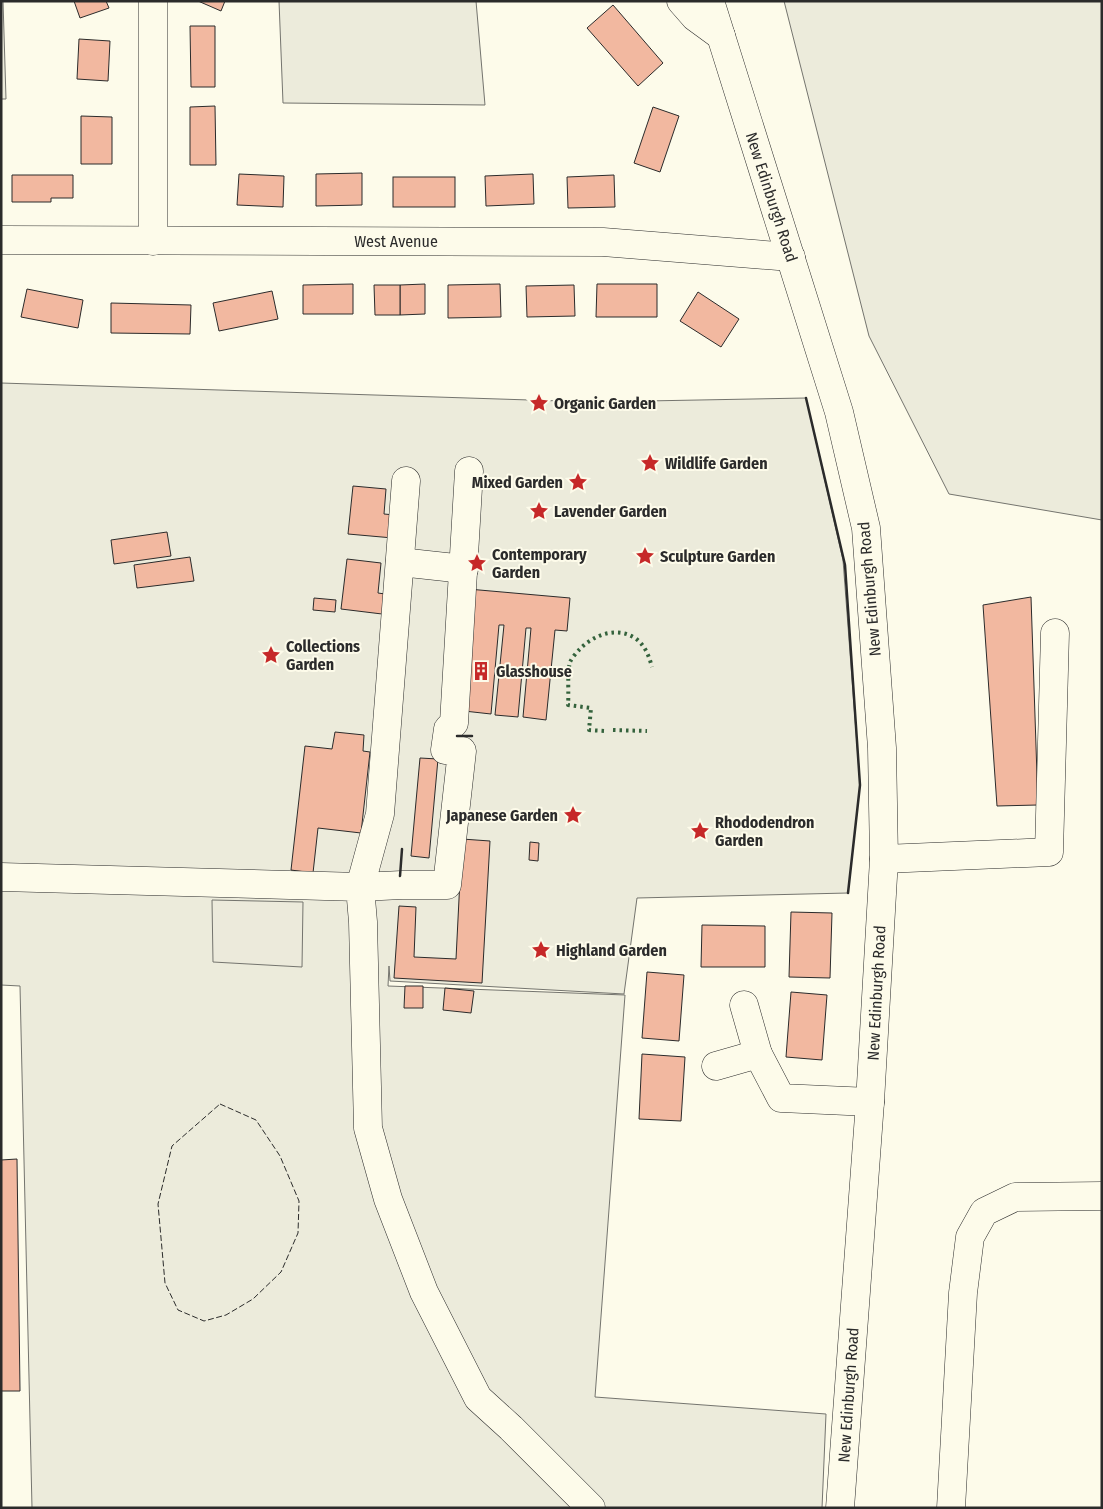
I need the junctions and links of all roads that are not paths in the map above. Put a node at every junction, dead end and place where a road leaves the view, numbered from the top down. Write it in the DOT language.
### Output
graph roads {
  1 [pos="153,1"];
  2 [pos="681,1"];
  3 [pos="710,1"];
  4 [pos="720,36"];
  5 [pos="1,240"];
  6 [pos="153,241"];
  7 [pos="791,257"];
  8 [pos="469,471"];
  9 [pos="406,481"];
  10 [pos="400,562"];
  11 [pos="464,569"];
  12 [pos="1055,633"];
  13 [pos="884,859"];
  14 [pos="1,877"];
  15 [pos="360,887"];
  16 [pos="744,1005"];
  17 [pos="758,1054"];
  18 [pos="716,1066"];
  19 [pos="870,1102"];
  20 [pos="1102,1196"];
  21 [pos="591,1508"];
  22 [pos="840,1508"];
  23 [pos="950,1508"];
  1 -- 6 [label="main road"];
  2 -- 4 [label="main road"];
  3 -- 4 [label="main road, New Edinburgh Road"];
  4 -- 7 [label="main road, New Edinburgh Road"];
  5 -- 6 [label="main road, West Avenue"];
  6 -- 7 [label="main road, West Avenue"];
  7 -- 13 [label="main road, New Edinburgh Road"];
  8 -- 11 [label="main road"];
  9 -- 10 [label="main road"];
  10 -- 11 [label="main road"];
  10 -- 15 [label="main road"];
  11 -- 15 [label="main road"];
  12 -- 13 [label="main road"];
  13 -- 19 [label="main road, New Edinburgh Road"];
  14 -- 15 [label="main road"];
  15 -- 21 [label="main road"];
  16 -- 17 [label="main road"];
  17 -- 18 [label="main road"];
  17 -- 19 [label="main road"];
  19 -- 22 [label="main road, New Edinburgh Road"];
  20 -- 23 [label="main road"];
}
